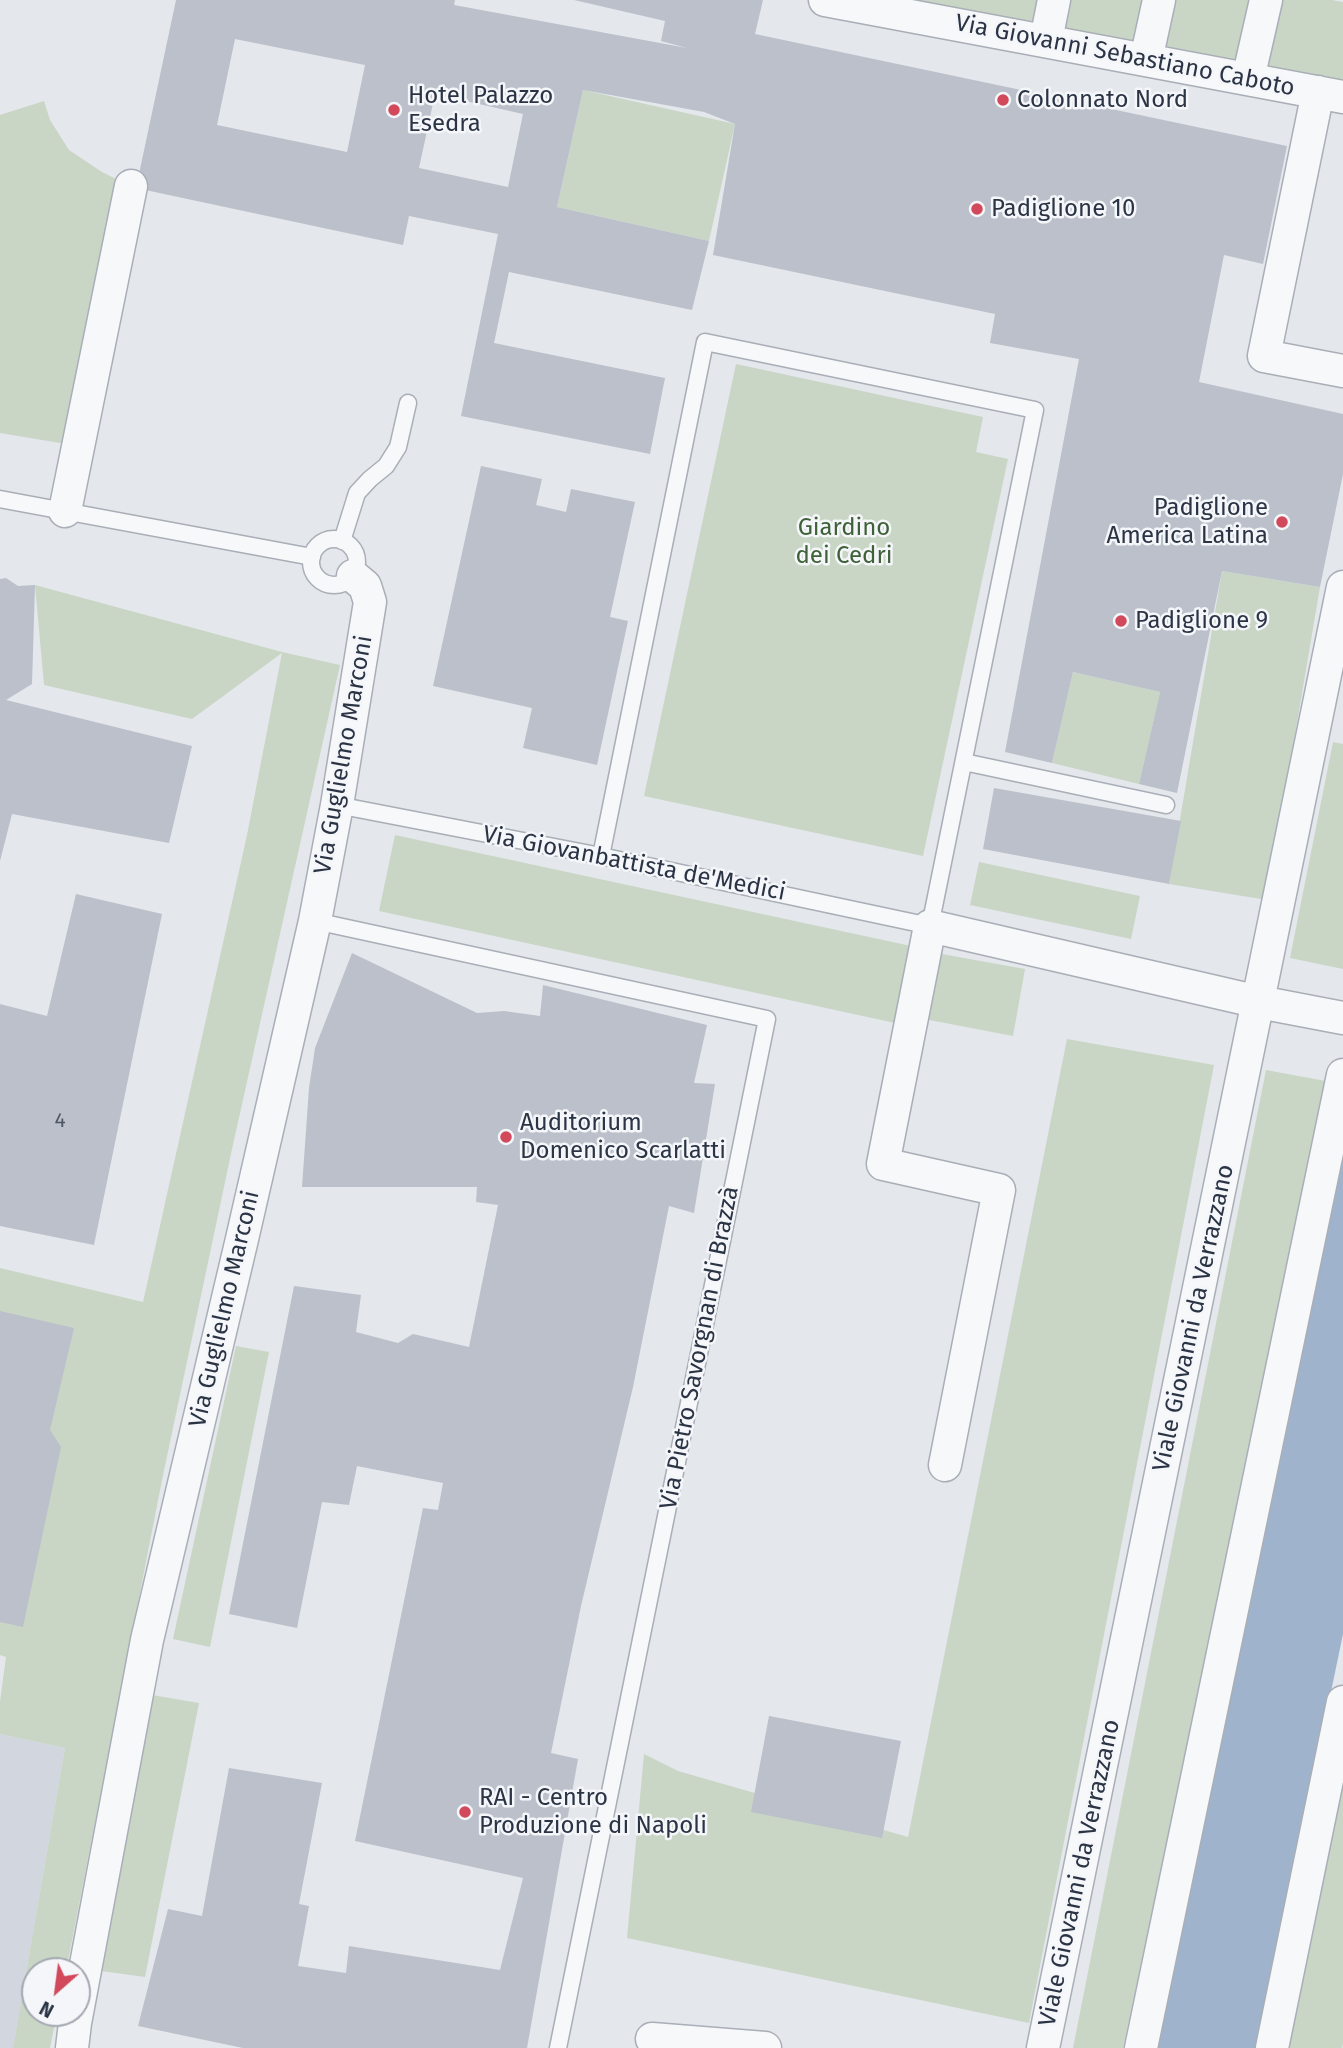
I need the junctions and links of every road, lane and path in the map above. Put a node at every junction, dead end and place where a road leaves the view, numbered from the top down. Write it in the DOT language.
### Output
graph roads {
  1 [pos="825,0"];
  2 [pos="1054,0"];
  3 [pos="1159,0"];
  4 [pos="1266,0"];
  5 [pos="943,10"];
  6 [pos="1045,40"];
  7 [pos="1146,60"];
  8 [pos="1248,79"];
  9 [pos="1330,95"];
  10 [pos="131,186"];
  11 [pos="1343,371"];
  12 [pos="408,403"];
  13 [pos="0,499"];
  14 [pos="65,511"];
  15 [pos="342,541"];
  16 [pos="312,557"];
  17 [pos="353,576"];
  18 [pos="1343,587"];
  19 [pos="964,762"];
  20 [pos="1166,804"];
  21 [pos="337,805"];
  22 [pos="601,856"];
  23 [pos="314,921"];
  24 [pos="930,926"];
  25 [pos="1259,1002"];
  26 [pos="1343,1018"];
  27 [pos="1343,1075"];
  28 [pos="946,1465"];
  29 [pos="1343,1702"];
  30 [pos="652,2039"];
  31 [pos="72,2048"];
  32 [pos="558,2048"];
  33 [pos="765,2048"];
  34 [pos="1043,2048"];
  35 [pos="1141,2048"];
  36 [pos="1272,2048"];
  1 -- 5 [label="street, Via Giovanni Sebastiano Caboto"];
  2 -- 6 [label="street"];
  3 -- 7 [label="street"];
  4 -- 8 [label="street"];
  5 -- 6 [label="street, Via Giovanni Sebastiano Caboto"];
  6 -- 7 [label="street, Via Giovanni Sebastiano Caboto"];
  7 -- 8 [label="street, Via Giovanni Sebastiano Caboto"];
  8 -- 9 [label="street, Via Giovanni Sebastiano Caboto"];
  9 -- 11 [label="street"];
  10 -- 14 [label="street"];
  12 -- 15 [label="lane"];
  13 -- 14 [label="lane"];
  14 -- 16 [label="lane"];
  15 -- 16 [label="lane"];
  15 -- 17 [label="lane"];
  16 -- 17 [label="lane"];
  17 -- 21 [label="street, Via Guglielmo Marconi"];
  18 -- 25 [label="street, Viale Giovanni da Verrazzano"];
  19 -- 20 [label="lane"];
  19 -- 22 [label="lane"];
  19 -- 24 [label="lane"];
  21 -- 22 [label="lane, Via Giovanbattista de'Medici"];
  21 -- 23 [label="street, Via Guglielmo Marconi"];
  22 -- 24 [label="lane, Via Giovanbattista de'Medici"];
  23 -- 31 [label="street, Via Guglielmo Marconi"];
  23 -- 32 [label="lane, Via Pietro Savorgnan di Brazzà"];
  24 -- 25 [label="street"];
  24 -- 28 [label="street"];
  25 -- 26 [label="street"];
  25 -- 34 [label="street, Viale Giovanni da Verrazzano"];
  27 -- 35 [label="street"];
  29 -- 36 [label="street"];
  30 -- 33 [label="street"];
}
